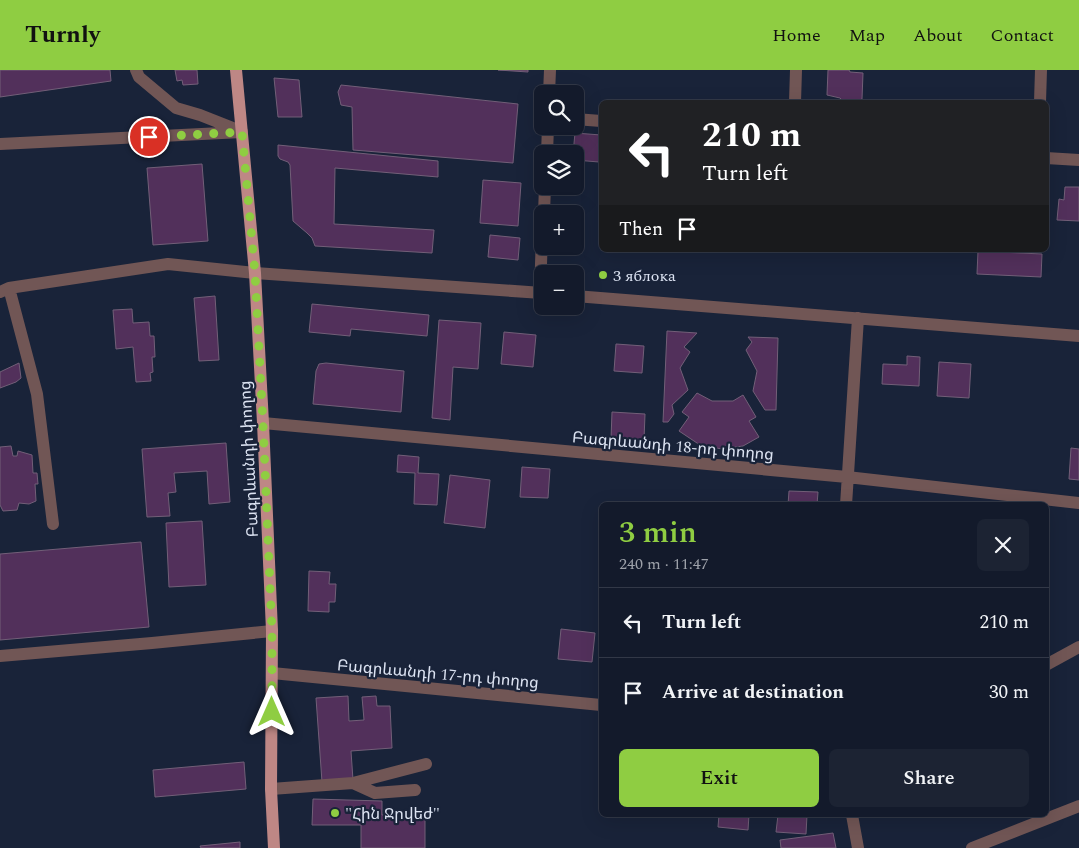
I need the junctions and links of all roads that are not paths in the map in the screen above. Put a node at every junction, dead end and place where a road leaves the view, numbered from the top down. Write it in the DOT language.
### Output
graph roads {
  1 [pos="136,70"];
  2 [pos="236,70"];
  3 [pos="550,70"];
  4 [pos="796,70"];
  5 [pos="1042,70"];
  6 [pos="549,85"];
  7 [pos="795,100"];
  8 [pos="1040,100"];
  9 [pos="584,120"];
  10 [pos="599,122"];
  11 [pos="242,132"];
  12 [pos="0,144"];
  13 [pos="1049,158"];
  14 [pos="1079,160"];
  15 [pos="255,273"];
  16 [pos="4,290"];
  17 [pos="534,293"];
  18 [pos="584,297"];
  19 [pos="858,318"];
  20 [pos="1079,336"];
  21 [pos="263,423"];
  22 [pos="847,478"];
  23 [pos="846,502"];
  24 [pos="1079,503"];
  25 [pos="53,524"];
  26 [pos="272,631"];
  27 [pos="1079,647"];
  28 [pos="0,656"];
  29 [pos="1049,663"];
  30 [pos="272,673"];
  31 [pos="599,705"];
  32 [pos="426,764"];
  33 [pos="353,783"];
  34 [pos="271,789"];
  35 [pos="415,790"];
  36 [pos="1079,806"];
  37 [pos="852,817"];
  38 [pos="274,848"];
  39 [pos="858,848"];
  40 [pos="972,848"];
  1 -- 11 [label="street"];
  2 -- 11 [label="main road, Բագրևանդի փողոց"];
  3 -- 6 [label="street"];
  4 -- 7 [label="street"];
  5 -- 8 [label="street"];
  9 -- 10 [label="street"];
  11 -- 12 [label="street"];
  11 -- 15 [label="main road, Բագրևանդի փողոց"];
  13 -- 14 [label="street"];
  15 -- 16 [label="street"];
  15 -- 17 [label="street"];
  15 -- 21 [label="main road, Բագրևանդի փողոց"];
  16 -- 25 [label="street"];
  18 -- 19 [label="street"];
  19 -- 20 [label="street"];
  19 -- 22 [label="street"];
  21 -- 22 [label="street, Բագրևանդի 18-րդ փողոց"];
  21 -- 26 [label="main road, Բագրևանդի փողոց"];
  22 -- 23 [label="street"];
  22 -- 24 [label="street, Բագրևանդի 18-րդ փողոց"];
  26 -- 28 [label="street"];
  26 -- 30 [label="main road, Բագրևանդի փողոց"];
  27 -- 29 [label="street"];
  30 -- 31 [label="street, Բագրևանդի 17-րդ փողոց"];
  30 -- 34 [label="main road, Բագրևանդի փողոց"];
  32 -- 33 [label="street"];
  33 -- 34 [label="street"];
  33 -- 35 [label="street"];
  34 -- 38 [label="main road, Բագրևանդի փողոց"];
  36 -- 40 [label="street"];
  37 -- 39 [label="street"];
}
